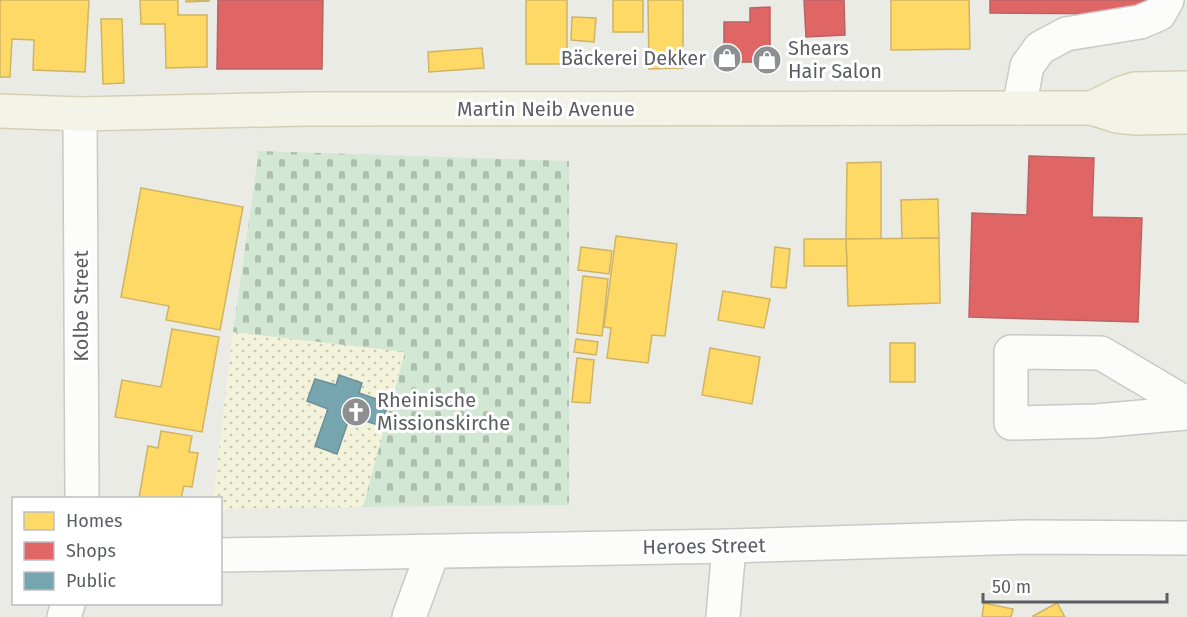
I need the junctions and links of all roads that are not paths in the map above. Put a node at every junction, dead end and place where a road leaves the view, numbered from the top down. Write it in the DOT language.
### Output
graph roads {
  1 [pos="1167,0"];
  2 [pos="1187,88"];
  3 [pos="1020,108"];
  4 [pos="1092,108"];
  5 [pos="0,111"];
  6 [pos="80,114"];
  7 [pos="1187,117"];
  8 [pos="1187,404"];
  9 [pos="1187,413"];
  10 [pos="82,497"];
  11 [pos="1187,538"];
  12 [pos="729,546"];
  13 [pos="433,551"];
  14 [pos="222,555"];
  15 [pos="409,617"];
  16 [pos="723,617"];
  1 -- 3 [label="street"];
  2 -- 4 [label="main road, Martin Neib Avenue"];
  3 -- 4 [label="main road, Martin Neib Avenue"];
  3 -- 6 [label="main road, Martin Neib Avenue"];
  4 -- 7 [label="main road, Martin Neib Avenue"];
  5 -- 6 [label="main road, Martin Neib Avenue"];
  6 -- 10 [label="street, Kolbe Street"];
  8 -- 9 [label="street"];
  11 -- 12 [label="street, Heroes Street"];
  12 -- 13 [label="street, Heroes Street"];
  12 -- 16 [label="street"];
  13 -- 14 [label="street, Heroes Street"];
  13 -- 15 [label="street"];
}
